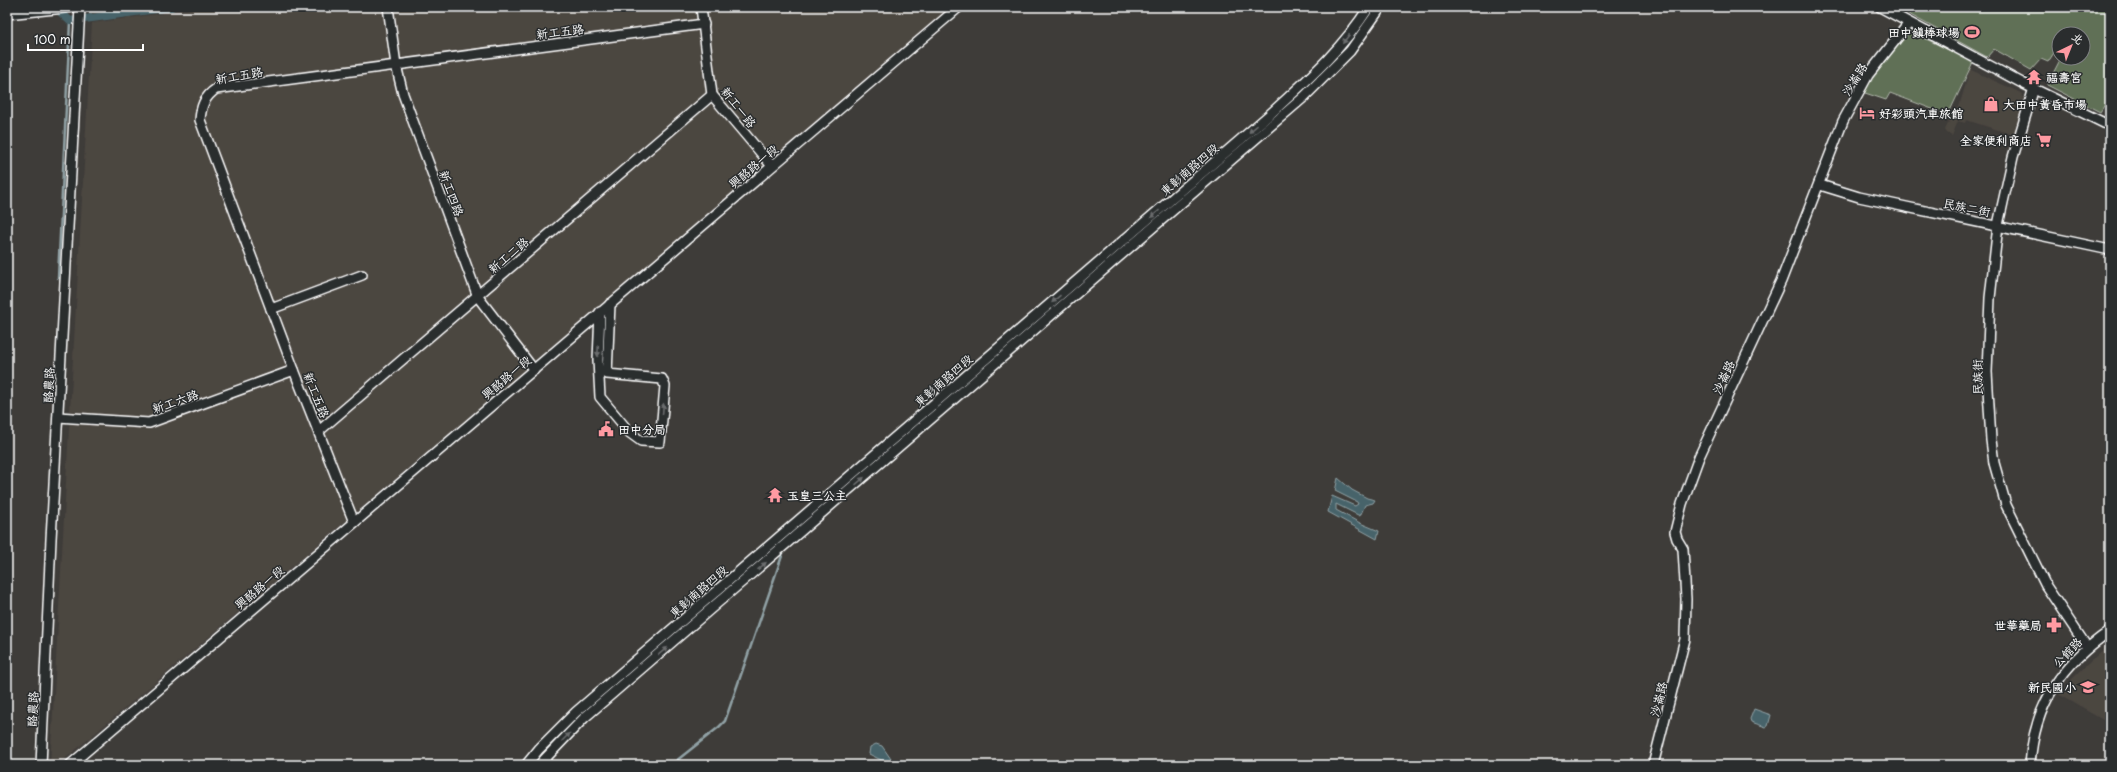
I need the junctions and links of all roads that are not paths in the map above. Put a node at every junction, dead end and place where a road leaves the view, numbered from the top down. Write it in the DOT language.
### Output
graph roads {
  1 [pos="74,7"];
  2 [pos="80,7"];
  3 [pos="388,7"];
  4 [pos="701,7"];
  5 [pos="959,7"];
  6 [pos="1369,7"];
  7 [pos="1381,7"];
  8 [pos="1881,7"];
  9 [pos="7,14"];
  10 [pos="704,24"];
  11 [pos="1909,24"];
  12 [pos="396,65"];
  13 [pos="2034,88"];
  14 [pos="712,96"];
  15 [pos="2110,126"];
  16 [pos="772,166"];
  17 [pos="1820,184"];
  18 [pos="1998,225"];
  19 [pos="2110,250"];
  20 [pos="362,275"];
  21 [pos="478,297"];
  22 [pos="610,304"];
  23 [pos="271,309"];
  24 [pos="600,312"];
  25 [pos="294,370"];
  26 [pos="534,370"];
  27 [pos="58,417"];
  28 [pos="319,431"];
  29 [pos="354,522"];
  30 [pos="2110,630"];
  31 [pos="2087,647"];
  32 [pos="41,765"];
  33 [pos="70,765"];
  34 [pos="526,765"];
  35 [pos="539,765"];
  36 [pos="1653,765"];
  37 [pos="2030,765"];
  1 -- 9 [label="street"];
  2 -- 27 [label="street, 酪農路"];
  3 -- 12 [label="street, 新工四路"];
  4 -- 10 [label="street, 新工一路"];
  5 -- 16 [label="street, 興酪路一段"];
  6 -- 34 [label="street, 東彰南路四段, one-way"];
  35 -- 7 [label="street, 東彰南路四段, one-way"];
  8 -- 11 [label="street"];
  10 -- 12 [label="street, 新工五路"];
  10 -- 14 [label="street, 新工一路"];
  11 -- 13 [label="street"];
  11 -- 17 [label="street, 沙崙路"];
  12 -- 21 [label="street, 新工四路"];
  12 -- 23 [label="street, 新工五路"];
  13 -- 15 [label="street"];
  13 -- 18 [label="street, 民族街"];
  14 -- 16 [label="street, 新工一路"];
  14 -- 21 [label="street, 新工二路"];
  16 -- 22 [label="street, 興酪路一段"];
  17 -- 18 [label="street, 民族二街"];
  17 -- 36 [label="street, 沙崙路"];
  18 -- 19 [label="street, 民族二街"];
  18 -- 31 [label="street, 民族街"];
  20 -- 23 [label="street"];
  21 -- 26 [label="street, 新工四路"];
  21 -- 28 [label="street, 新工二路"];
  22 -- 24 [label="street, 興酪路一段"];
  24 -- 22 [label="street, one-way"];
  23 -- 25 [label="street, 新工五路"];
  24 -- 26 [label="street, 興酪路一段"];
  25 -- 27 [label="street, 新工六路"];
  25 -- 28 [label="street, 新工五路"];
  26 -- 29 [label="street, 興酪路一段"];
  27 -- 32 [label="street, 酪農路"];
  28 -- 29 [label="street, 新工五路"];
  29 -- 33 [label="street, 興酪路一段"];
  30 -- 31 [label="street, 公館路"];
  31 -- 37 [label="street, 公館路"];
}
